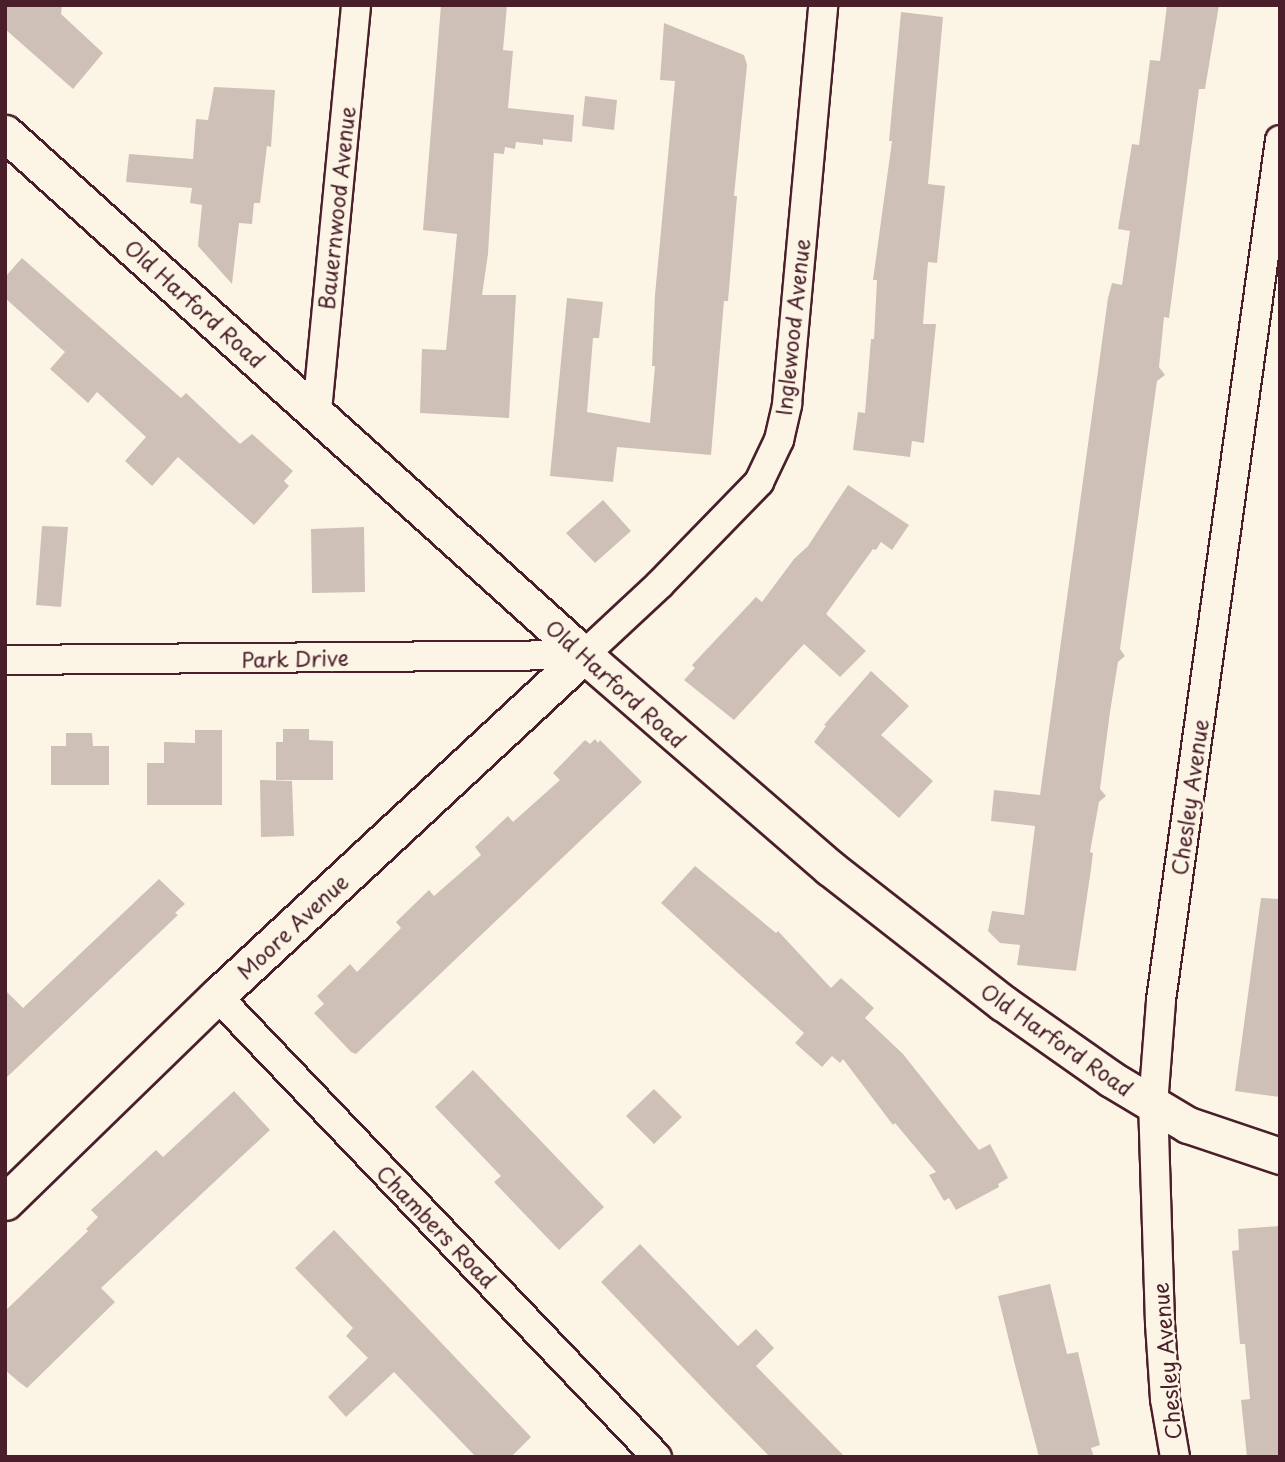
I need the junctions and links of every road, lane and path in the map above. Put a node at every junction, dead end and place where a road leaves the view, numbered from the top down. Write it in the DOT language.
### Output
graph roads {
  1 [pos="356,5"];
  2 [pos="823,5"];
  3 [pos="5,133"];
  4 [pos="1280,140"];
  5 [pos="317,411"];
  6 [pos="584,655"];
  7 [pos="5,660"];
  8 [pos="217,996"];
  9 [pos="1153,1105"];
  10 [pos="1280,1156"];
  11 [pos="5,1202"];
  12 [pos="657,1457"];
  13 [pos="1175,1457"];
  1 -- 5 [label="street, Bauernwood Avenue"];
  2 -- 6 [label="street, Inglewood Avenue"];
  3 -- 5 [label="street, Old Harford Road"];
  4 -- 9 [label="street, Chesley Avenue"];
  5 -- 6 [label="street, Old Harford Road"];
  6 -- 7 [label="street, Park Drive"];
  6 -- 8 [label="street, Moore Avenue"];
  6 -- 9 [label="street, Old Harford Road"];
  8 -- 11 [label="street, Moore Avenue"];
  8 -- 12 [label="street, Chambers Road"];
  9 -- 10 [label="street, Old Harford Road"];
  9 -- 13 [label="street, Chesley Avenue"];
}
